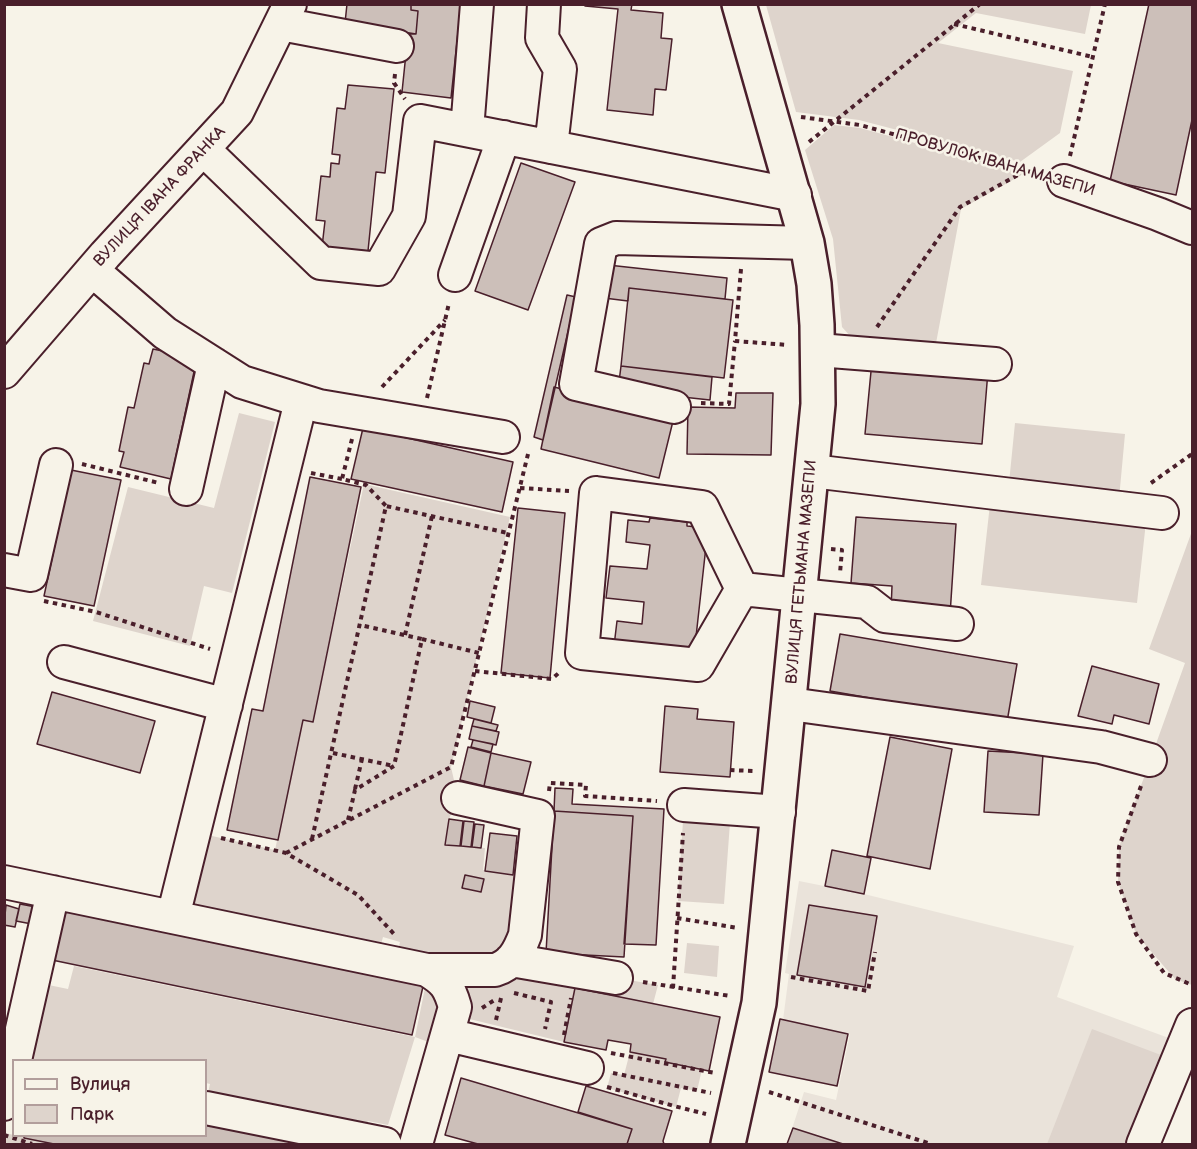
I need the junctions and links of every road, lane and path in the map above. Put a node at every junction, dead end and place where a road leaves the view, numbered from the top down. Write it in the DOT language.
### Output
graph roads {
  1 [pos="477,4"];
  2 [pos="544,4"];
  3 [pos="739,4"];
  4 [pos="980,4"];
  5 [pos="1105,4"];
  6 [pos="286,14"];
  7 [pos="954,24"];
  8 [pos="397,46"];
  9 [pos="1093,57"];
  10 [pos="793,116"];
  11 [pos="420,121"];
  12 [pos="834,121"];
  13 [pos="467,130"];
  14 [pos="504,137"];
  15 [pos="551,147"];
  16 [pos="801,148"];
  17 [pos="203,149"];
  18 [pos="1026,171"];
  19 [pos="1064,181"];
  20 [pos="795,195"];
  21 [pos="1191,219"];
  22 [pos="744,241"];
  23 [pos="807,243"];
  24 [pos="92,270"];
  25 [pos="455,275"];
  26 [pos="445,320"];
  27 [pos="873,333"];
  28 [pos="735,341"];
  29 [pos="806,347"];
  30 [pos="214,364"];
  31 [pos="995,364"];
  32 [pos="4,372"];
  33 [pos="301,401"];
  34 [pos="674,407"];
  35 [pos="358,413"];
  36 [pos="422,423"];
  37 [pos="502,437"];
  38 [pos="1192,454"];
  39 [pos="56,465"];
  40 [pos="812,471"];
  41 [pos="519,488"];
  42 [pos="186,489"];
  43 [pos="596,493"];
  44 [pos="386,506"];
  45 [pos="1116,507"];
  46 [pos="1162,513"];
  47 [pos="432,516"];
  48 [pos="508,533"];
  49 [pos="820,548"];
  50 [pos="18,573"];
  51 [pos="742,589"];
  52 [pos="800,594"];
  53 [pos="838,598"];
  54 [pos="957,624"];
  55 [pos="360,625"];
  56 [pos="405,635"];
  57 [pos="422,639"];
  58 [pos="479,653"];
  59 [pos="582,653"];
  60 [pos="238,658"];
  61 [pos="64,662"];
  62 [pos="475,671"];
  63 [pos="790,704"];
  64 [pos="226,705"];
  65 [pos="333,753"];
  66 [pos="362,759"];
  67 [pos="1150,760"];
  68 [pos="394,766"];
  69 [pos="730,770"];
  70 [pos="757,771"];
  71 [pos="355,790"];
  72 [pos="458,798"];
  73 [pos="684,805"];
  74 [pos="779,812"];
  75 [pos="538,816"];
  76 [pos="347,821"];
  77 [pos="194,832"];
  78 [pos="312,839"];
  79 [pos="286,853"];
  80 [pos="4,882"];
  81 [pos="53,892"];
  82 [pos="173,917"];
  83 [pos="677,918"];
  84 [pos="740,928"];
  85 [pos="874,952"];
  86 [pos="512,960"];
  87 [pos="427,970"];
  88 [pos="576,971"];
  89 [pos="789,976"];
  90 [pos="616,978"];
  91 [pos="1192,985"];
  92 [pos="673,988"];
  93 [pos="502,996"];
  94 [pos="730,996"];
  95 [pos="477,1012"];
  96 [pos="496,1020"];
  97 [pos="1192,1024"];
  98 [pos="544,1033"];
  99 [pos="448,1035"];
  100 [pos="562,1044"];
  101 [pos="15,1059"];
  102 [pos="596,1060"];
  103 [pos="12,1071"];
  104 [pos="719,1074"];
  105 [pos="762,1090"];
  106 [pos="715,1093"];
  107 [pos="4,1104"];
  108 [pos="207,1108"];
  109 [pos="710,1114"];
  110 [pos="4,1135"];
  111 [pos="32,1144"];
  112 [pos="385,1144"];
  113 [pos="416,1144"];
  114 [pos="728,1144"];
  115 [pos="931,1144"];
  116 [pos="1143,1144"];
  1 -- 13 [label="street"];
  2 -- 15 [label="street"];
  3 -- 20 [label="main road, ВУЛИЦЯ ГЕТЬМАНА МАЗЕПИ"];
  4 -- 7 [label="path"];
  5 -- 9 [label="path"];
  6 -- 8 [label="street"];
  6 -- 17 [label="street, ВУЛИЦЯ ІВАНА ФРАНКА"];
  7 -- 9 [label="path"];
  7 -- 12 [label="path"];
  8 -- 11 [label="path"];
  9 -- 19 [label="path"];
  10 -- 12 [label="path, ПРОВУЛОК ІВАНА МАЗЕПИ"];
  11 -- 13 [label="street"];
  11 -- 17 [label="street"];
  12 -- 16 [label="path"];
  12 -- 18 [label="path, ПРОВУЛОК ІВАНА МАЗЕПИ"];
  13 -- 14 [label="street"];
  14 -- 15 [label="street"];
  14 -- 25 [label="street"];
  15 -- 20 [label="street"];
  17 -- 24 [label="street, ВУЛИЦЯ ІВАНА ФРАНКА"];
  18 -- 19 [label="path, ПРОВУЛОК ІВАНА МАЗЕПИ"];
  18 -- 27 [label="path"];
  19 -- 21 [label="street, ПРОВУЛОК ІВАНА МАЗЕПИ"];
  20 -- 23 [label="main road, ВУЛИЦЯ ГЕТЬМАНА МАЗЕПИ"];
  22 -- 23 [label="street"];
  22 -- 28 [label="path"];
  22 -- 34 [label="street"];
  23 -- 29 [label="main road, ВУЛИЦЯ ГЕТЬМАНА МАЗЕПИ"];
  24 -- 30 [label="street"];
  24 -- 32 [label="street, ВУЛИЦЯ ІВАНА ФРАНКА"];
  25 -- 26 [label="path"];
  26 -- 35 [label="path"];
  26 -- 36 [label="path"];
  28 -- 29 [label="path"];
  28 -- 34 [label="path"];
  29 -- 31 [label="street"];
  29 -- 40 [label="main road, ВУЛИЦЯ ГЕТЬМАНА МАЗЕПИ"];
  30 -- 33 [label="street"];
  30 -- 42 [label="street"];
  33 -- 35 [label="street"];
  33 -- 60 [label="street"];
  35 -- 36 [label="street"];
  35 -- 44 [label="path"];
  36 -- 37 [label="street"];
  37 -- 41 [label="path"];
  38 -- 45 [label="path"];
  39 -- 42 [label="path"];
  39 -- 50 [label="street"];
  40 -- 45 [label="street"];
  40 -- 52 [label="main road, ВУЛИЦЯ ГЕТЬМАНА МАЗЕПИ"];
  41 -- 43 [label="path"];
  41 -- 48 [label="path"];
  43 -- 51 [label="street"];
  43 -- 59 [label="street"];
  44 -- 47 [label="path"];
  44 -- 55 [label="path"];
  45 -- 46 [label="street"];
  47 -- 48 [label="path"];
  47 -- 56 [label="path"];
  48 -- 58 [label="path"];
  49 -- 53 [label="path"];
  50 -- 60 [label="path"];
  51 -- 52 [label="street"];
  51 -- 59 [label="street"];
  52 -- 53 [label="street"];
  52 -- 63 [label="main road, ВУЛИЦЯ ГЕТЬМАНА МАЗЕПИ"];
  53 -- 54 [label="street"];
  55 -- 56 [label="path"];
  55 -- 65 [label="path"];
  56 -- 57 [label="path"];
  57 -- 58 [label="path"];
  57 -- 68 [label="path"];
  58 -- 62 [label="path"];
  59 -- 62 [label="path"];
  60 -- 64 [label="street"];
  61 -- 64 [label="street"];
  62 -- 76 [label="path"];
  63 -- 67 [label="street"];
  63 -- 74 [label="main road, ВУЛИЦЯ ГЕТЬМАНА МАЗЕПИ"];
  64 -- 77 [label="street"];
  65 -- 66 [label="path"];
  65 -- 78 [label="path"];
  66 -- 68 [label="path"];
  66 -- 71 [label="path"];
  67 -- 91 [label="path"];
  68 -- 71 [label="path"];
  69 -- 70 [label="path"];
  71 -- 76 [label="path"];
  72 -- 75 [label="street"];
  73 -- 74 [label="street"];
  73 -- 75 [label="path"];
  73 -- 83 [label="path"];
  74 -- 114 [label="main road, ВУЛИЦЯ ГЕТЬМАНА МАЗЕПИ"];
  75 -- 86 [label="street"];
  76 -- 78 [label="path"];
  77 -- 79 [label="path"];
  77 -- 82 [label="street"];
  78 -- 79 [label="path"];
  79 -- 87 [label="path"];
  80 -- 81 [label="street"];
  81 -- 82 [label="street"];
  81 -- 101 [label="street"];
  82 -- 87 [label="street"];
  83 -- 84 [label="path"];
  83 -- 92 [label="path"];
  85 -- 89 [label="path"];
  86 -- 87 [label="street"];
  86 -- 88 [label="street"];
  87 -- 99 [label="street"];
  88 -- 90 [label="street"];
  88 -- 100 [label="path"];
  90 -- 92 [label="path"];
  92 -- 94 [label="path"];
  93 -- 95 [label="path"];
  93 -- 96 [label="path"];
  93 -- 98 [label="path"];
  97 -- 116 [label="street"];
  99 -- 102 [label="street"];
  99 -- 113 [label="street"];
  102 -- 104 [label="path"];
  103 -- 107 [label="street"];
  105 -- 115 [label="path"];
  106 -- 109 [label="path"];
  108 -- 112 [label="street"];
  110 -- 111 [label="path"];
}
